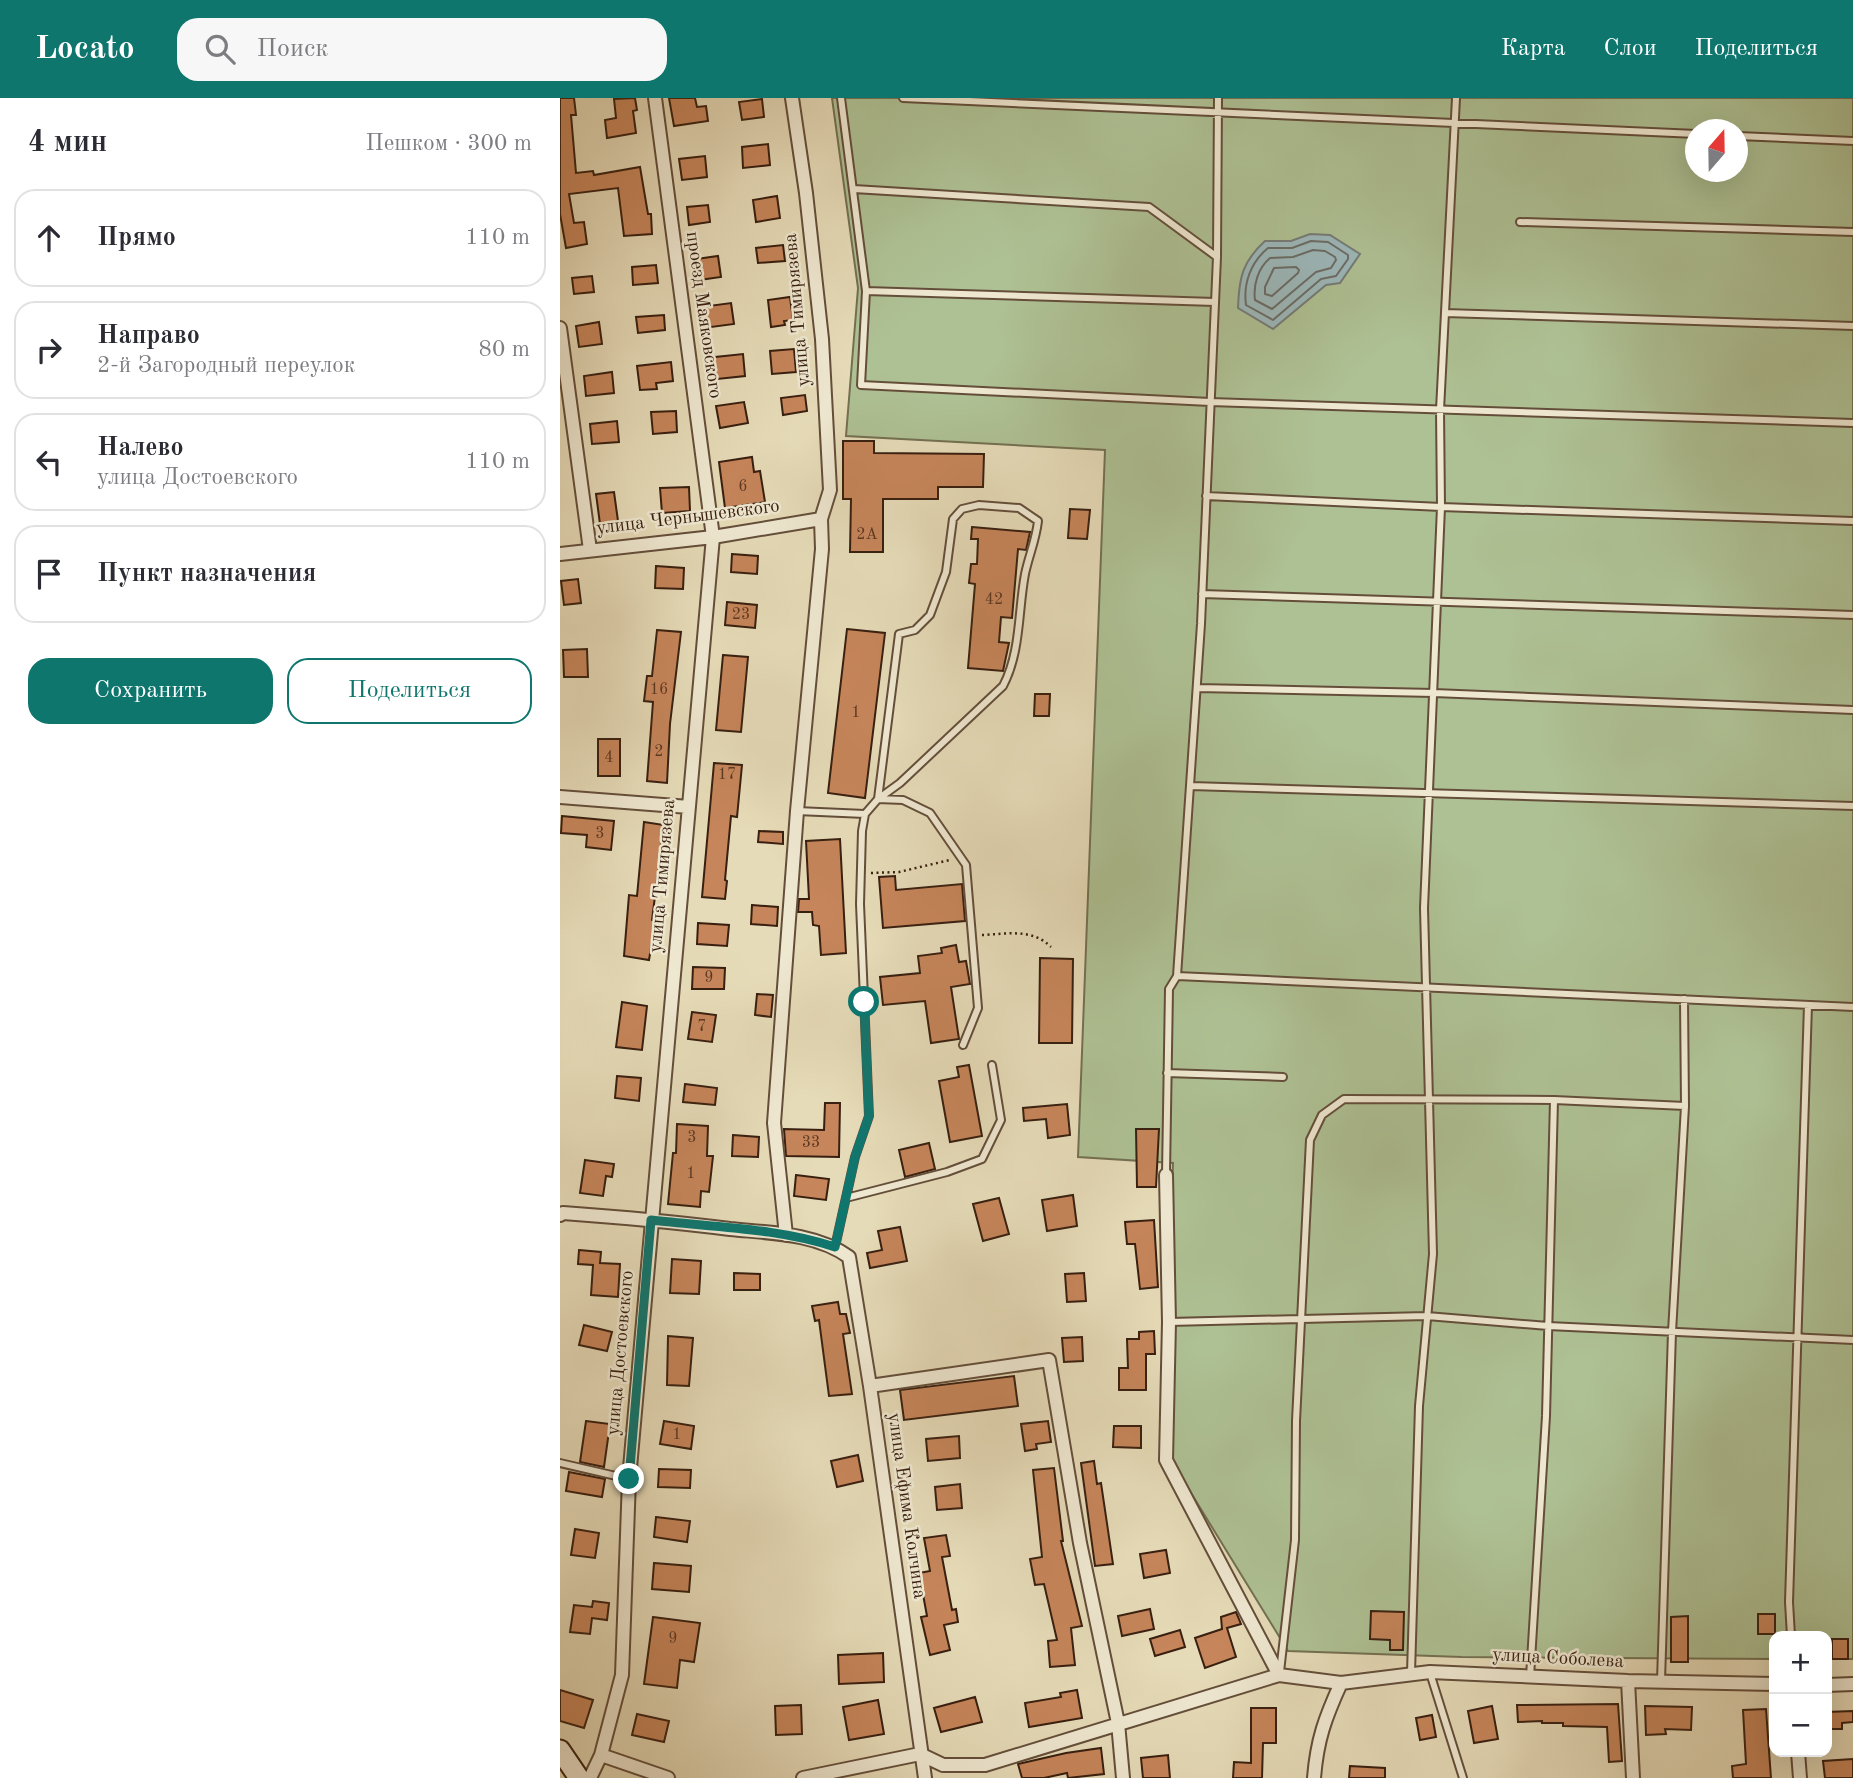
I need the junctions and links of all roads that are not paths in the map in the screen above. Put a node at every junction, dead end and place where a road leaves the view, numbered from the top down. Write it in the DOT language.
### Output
graph roads {
  1 [pos="655,98"];
  2 [pos="792,98"];
  3 [pos="841,98"];
  4 [pos="903,98"];
  5 [pos="1218,98"];
  6 [pos="1457,98"];
  7 [pos="1218,111"];
  8 [pos="1455,122"];
  9 [pos="1685,133"];
  10 [pos="1748,136"];
  11 [pos="1853,141"];
  12 [pos="854,189"];
  13 [pos="1520,222"];
  14 [pos="1853,232"];
  15 [pos="1217,257"];
  16 [pos="866,291"];
  17 [pos="1215,302"];
  18 [pos="1445,313"];
  19 [pos="1853,326"];
  20 [pos="560,328"];
  21 [pos="1210,402"];
  22 [pos="1440,410"];
  23 [pos="1853,423"];
  24 [pos="1206,496"];
  25 [pos="1441,507"];
  26 [pos="821,519"];
  27 [pos="1853,521"];
  28 [pos="713,537"];
  29 [pos="590,550"];
  30 [pos="560,554"];
  31 [pos="1202,594"];
  32 [pos="1438,601"];
  33 [pos="1853,615"];
  34 [pos="1197,688"];
  35 [pos="1434,692"];
  36 [pos="1853,710"];
  37 [pos="1191,786"];
  38 [pos="1430,793"];
  39 [pos="560,797"];
  40 [pos="878,799"];
  41 [pos="1853,806"];
  42 [pos="689,807"];
  43 [pos="797,811"];
  44 [pos="865,814"];
  45 [pos="1177,976"];
  46 [pos="1427,987"];
  47 [pos="1684,999"];
  48 [pos="1808,1005"];
  49 [pos="1853,1007"];
  50 [pos="962,1045"];
  51 [pos="992,1065"];
  52 [pos="1167,1073"];
  53 [pos="1283,1077"];
  54 [pos="1430,1098"];
  55 [pos="1554,1100"];
  56 [pos="1685,1106"];
  57 [pos="1166,1175"];
  58 [pos="846,1198"];
  59 [pos="561,1212"];
  60 [pos="651,1220"];
  61 [pos="786,1235"];
  62 [pos="835,1247"];
  63 [pos="1427,1316"];
  64 [pos="1301,1319"];
  65 [pos="1169,1322"];
  66 [pos="1548,1326"];
  67 [pos="1672,1332"];
  68 [pos="1797,1337"];
  69 [pos="1853,1340"];
  70 [pos="870,1386"];
  71 [pos="560,1464"];
  72 [pos="629,1479"];
  73 [pos="1791,1631"];
  74 [pos="1430,1672"];
  75 [pos="1410,1674"];
  76 [pos="1279,1675"];
  77 [pos="1530,1677"];
  78 [pos="1628,1681"];
  79 [pos="1661,1681"];
  80 [pos="1341,1683"];
  81 [pos="1853,1684"];
  82 [pos="1769,1685"];
  83 [pos="1832,1685"];
  84 [pos="1118,1723"];
  85 [pos="560,1751"];
  86 [pos="920,1754"];
  87 [pos="601,1755"];
  88 [pos="1798,1757"];
  89 [pos="579,1778"];
  90 [pos="590,1778"];
  91 [pos="667,1778"];
  92 [pos="803,1778"];
  93 [pos="925,1778"];
  94 [pos="1123,1778"];
  95 [pos="1314,1778"];
  96 [pos="1463,1778"];
  97 [pos="1633,1778"];
  98 [pos="1800,1778"];
  1 -- 28 [label="street, проезд Маяковского"];
  2 -- 26 [label="street, улица Тимирязева"];
  3 -- 12 [label="lane"];
  4 -- 7 [label="lane"];
  5 -- 7 [label="lane"];
  6 -- 8 [label="lane"];
  7 -- 8 [label="lane"];
  7 -- 15 [label="lane"];
  8 -- 9 [label="lane"];
  8 -- 18 [label="lane"];
  10 -- 11 [label="lane"];
  12 -- 15 [label="lane"];
  12 -- 16 [label="lane"];
  13 -- 14 [label="lane"];
  15 -- 17 [label="lane"];
  16 -- 17 [label="lane"];
  16 -- 21 [label="lane"];
  17 -- 21 [label="lane"];
  18 -- 19 [label="lane"];
  18 -- 22 [label="lane"];
  20 -- 29 [label="street"];
  21 -- 22 [label="lane"];
  21 -- 24 [label="lane"];
  22 -- 23 [label="lane"];
  22 -- 25 [label="lane"];
  24 -- 25 [label="lane"];
  24 -- 31 [label="lane"];
  25 -- 27 [label="lane"];
  25 -- 32 [label="lane"];
  26 -- 28 [label="street, улица Чернышевского"];
  26 -- 43 [label="street, улица Тимирязева"];
  28 -- 29 [label="street, улица Чернышевского"];
  28 -- 42 [label="street, улица Тимирязева"];
  29 -- 30 [label="street, улица Чернышевского"];
  31 -- 32 [label="lane"];
  31 -- 34 [label="lane"];
  32 -- 33 [label="lane"];
  32 -- 35 [label="lane"];
  34 -- 35 [label="lane"];
  34 -- 37 [label="lane"];
  35 -- 36 [label="lane"];
  35 -- 38 [label="lane"];
  37 -- 38 [label="lane"];
  37 -- 45 [label="lane"];
  38 -- 41 [label="lane"];
  38 -- 46 [label="lane"];
  39 -- 42 [label="street"];
  40 -- 40 [label="lane"];
  40 -- 44 [label="lane"];
  40 -- 50 [label="lane"];
  42 -- 60 [label="street, улица Тимирязева"];
  43 -- 44 [label="lane"];
  43 -- 61 [label="street, улица Тимирязева"];
  44 -- 58 [label="lane"];
  45 -- 46 [label="lane"];
  45 -- 52 [label="lane"];
  46 -- 47 [label="lane"];
  46 -- 54 [label="lane"];
  47 -- 48 [label="lane"];
  47 -- 56 [label="lane"];
  48 -- 49 [label="lane"];
  48 -- 68 [label="lane"];
  51 -- 58 [label="lane"];
  52 -- 53 [label="lane"];
  52 -- 57 [label="lane"];
  54 -- 55 [label="lane"];
  54 -- 63 [label="lane"];
  54 -- 64 [label="lane"];
  55 -- 56 [label="lane"];
  55 -- 66 [label="lane"];
  56 -- 67 [label="lane"];
  57 -- 65 [label="street"];
  58 -- 62 [label="lane"];
  59 -- 60 [label="street"];
  60 -- 61 [label="street"];
  60 -- 72 [label="street, улица Достоевского"];
  61 -- 62 [label="street"];
  62 -- 70 [label="street, улица Ефима Колчина"];
  63 -- 64 [label="lane"];
  63 -- 66 [label="lane"];
  63 -- 75 [label="lane"];
  64 -- 65 [label="lane"];
  64 -- 76 [label="lane"];
  65 -- 76 [label="street"];
  66 -- 67 [label="lane"];
  66 -- 77 [label="lane"];
  67 -- 68 [label="lane"];
  67 -- 79 [label="lane"];
  68 -- 69 [label="lane"];
  68 -- 73 [label="lane"];
  70 -- 84 [label="street"];
  70 -- 86 [label="street, улица Ефима Колчина"];
  71 -- 72 [label="lane"];
  72 -- 87 [label="street, улица Достоевского"];
  74 -- 75 [label="street, улица Соболева"];
  74 -- 77 [label="street, улица Соболева"];
  74 -- 96 [label="lane"];
  75 -- 80 [label="street, улица Соболева"];
  76 -- 80 [label="street, улица Соболева"];
  76 -- 84 [label="street"];
  77 -- 78 [label="street, улица Соболева"];
  78 -- 79 [label="street, улица Соболева"];
  78 -- 97 [label="street"];
  79 -- 82 [label="street, улица Соболева"];
  80 -- 95 [label="street"];
  81 -- 83 [label="street"];
  84 -- 86 [label="street"];
  84 -- 94 [label="street"];
  85 -- 89 [label="main road"];
  86 -- 92 [label="street"];
  86 -- 93 [label="street, улица Ефима Колчина"];
  87 -- 90 [label="street, улица Достоевского"];
  87 -- 91 [label="street"];
  88 -- 98 [label="street"];
}
